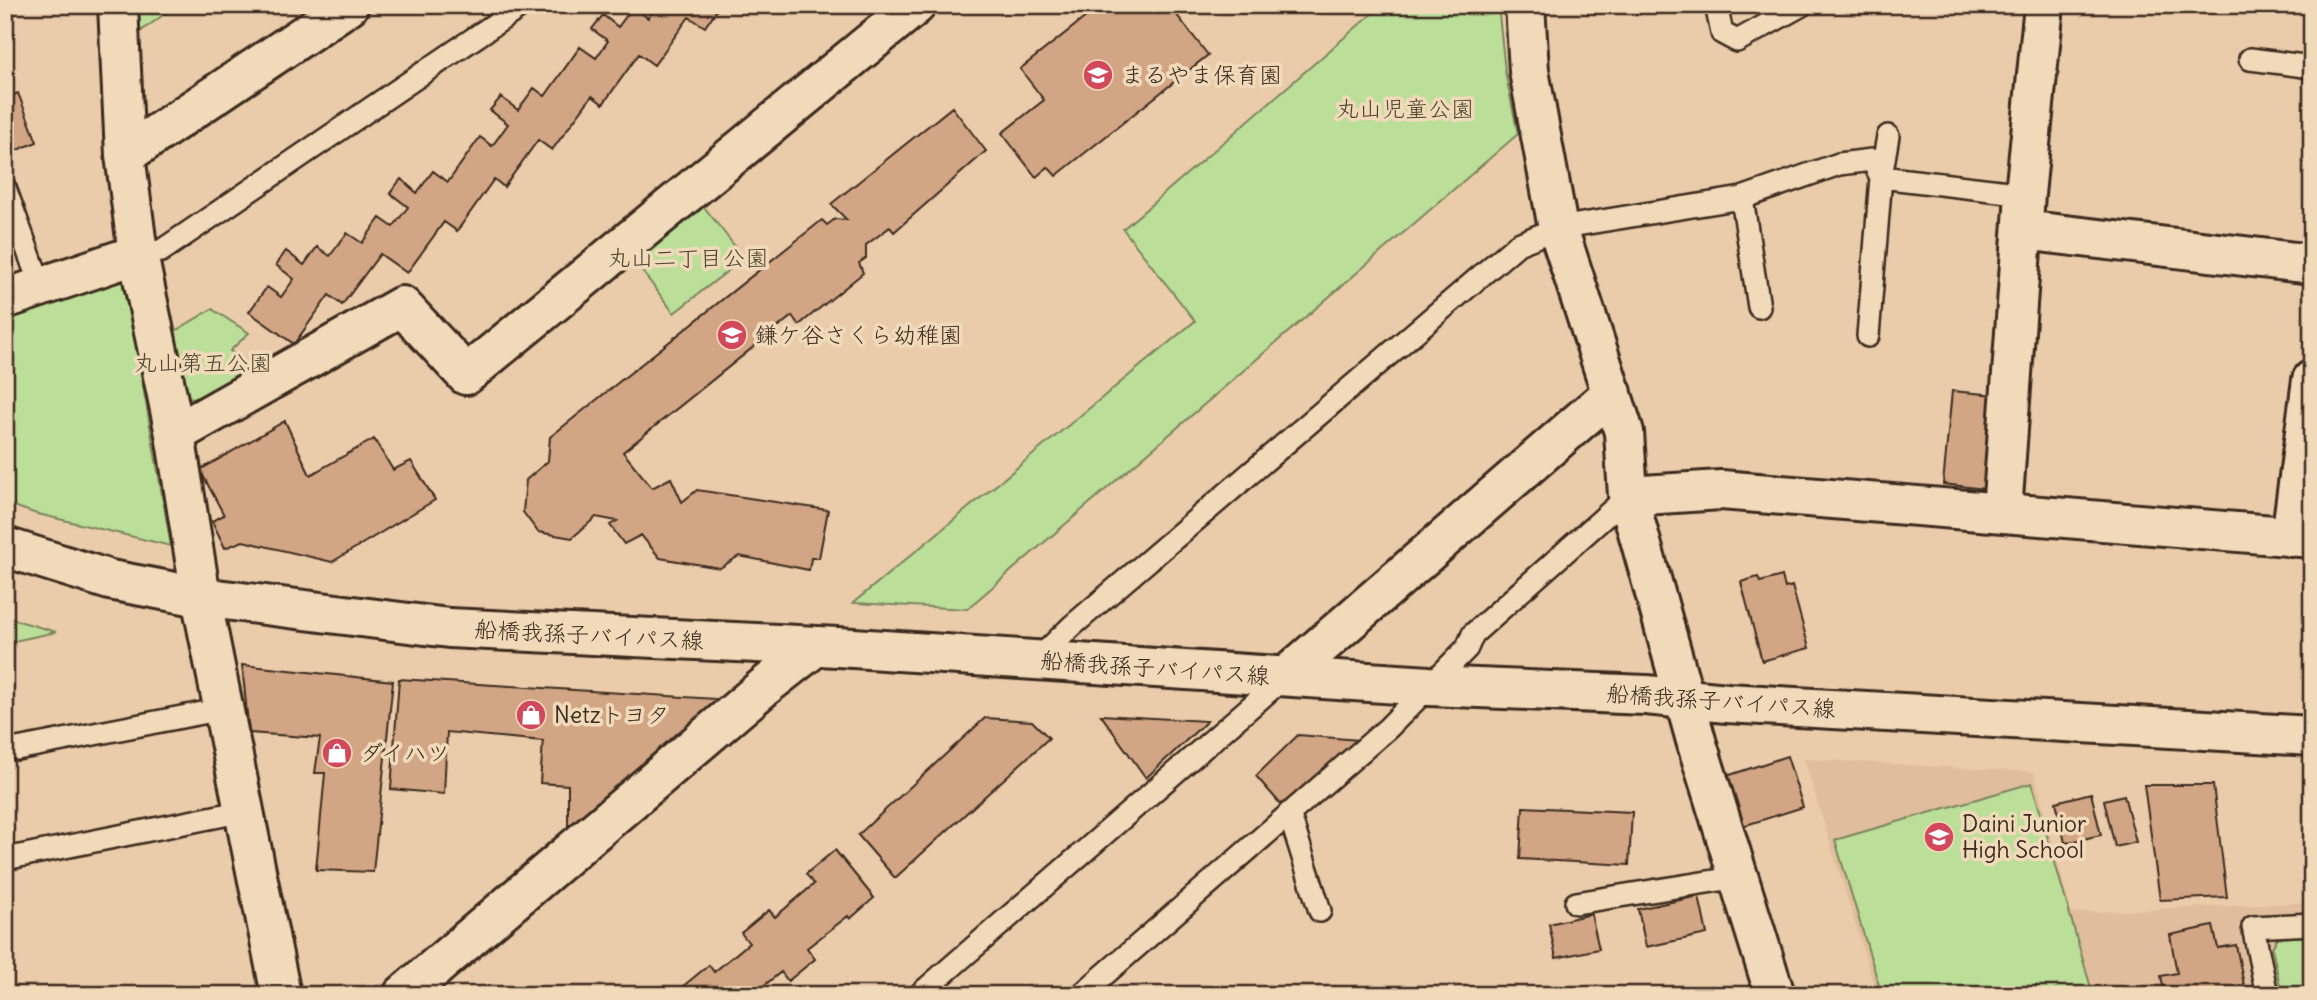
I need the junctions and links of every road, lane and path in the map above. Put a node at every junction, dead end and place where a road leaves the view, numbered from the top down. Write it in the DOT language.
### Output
graph roads {
  1 [pos="118,5"];
  2 [pos="349,5"];
  3 [pos="523,5"];
  4 [pos="916,5"];
  5 [pos="1525,5"];
  6 [pos="1716,5"];
  7 [pos="1802,5"];
  8 [pos="2043,5"];
  9 [pos="2250,59"];
  10 [pos="2312,67"];
  11 [pos="1888,136"];
  12 [pos="125,155"];
  13 [pos="1881,177"];
  14 [pos="5,188"];
  15 [pos="1742,198"];
  16 [pos="2024,212"];
  17 [pos="1559,228"];
  18 [pos="138,254"];
  19 [pos="2312,264"];
  20 [pos="41,286"];
  21 [pos="5,299"];
  22 [pos="1759,307"];
  23 [pos="1868,337"];
  24 [pos="2312,380"];
  25 [pos="1612,393"];
  26 [pos="175,434"];
  27 [pos="1628,496"];
  28 [pos="2002,512"];
  29 [pos="2302,538"];
  30 [pos="5,547"];
  31 [pos="201,597"];
  32 [pos="816,647"];
  33 [pos="1037,661"];
  34 [pos="1286,676"];
  35 [pos="1429,686"];
  36 [pos="1685,700"];
  37 [pos="223,709"];
  38 [pos="2312,736"];
  39 [pos="17,749"];
  40 [pos="244,811"];
  41 [pos="1289,813"];
  42 [pos="5,859"];
  43 [pos="1739,877"];
  44 [pos="1576,904"];
  45 [pos="1320,911"];
  46 [pos="2312,923"];
  47 [pos="281,995"];
  48 [pos="403,995"];
  49 [pos="919,995"];
  50 [pos="1081,995"];
  51 [pos="1775,995"];
  52 [pos="2267,995"];
  1 -- 12 [label="street"];
  2 -- 12 [label="street"];
  3 -- 18 [label="lane"];
  4 -- 26 [label="street"];
  5 -- 17 [label="street"];
  6 -- 7 [label="lane"];
  8 -- 16 [label="street"];
  9 -- 10 [label="lane"];
  11 -- 13 [label="lane"];
  12 -- 18 [label="street"];
  13 -- 15 [label="lane"];
  13 -- 16 [label="lane"];
  13 -- 23 [label="lane"];
  14 -- 20 [label="lane"];
  15 -- 17 [label="lane"];
  15 -- 22 [label="lane"];
  16 -- 19 [label="street"];
  16 -- 28 [label="street"];
  17 -- 25 [label="street"];
  17 -- 33 [label="lane"];
  18 -- 20 [label="street"];
  18 -- 26 [label="street"];
  20 -- 21 [label="street"];
  24 -- 29 [label="street"];
  25 -- 27 [label="street"];
  25 -- 34 [label="street"];
  26 -- 31 [label="street"];
  27 -- 28 [label="street"];
  27 -- 35 [label="lane"];
  27 -- 36 [label="street"];
  28 -- 29 [label="street"];
  30 -- 31 [label="street, 船橋我孫子バイパス線"];
  31 -- 32 [label="street, 船橋我孫子バイパス線"];
  31 -- 37 [label="street"];
  32 -- 33 [label="street, 船橋我孫子バイパス線"];
  32 -- 48 [label="street"];
  33 -- 34 [label="street, 船橋我孫子バイパス線"];
  34 -- 35 [label="street, 船橋我孫子バイパス線"];
  34 -- 49 [label="lane"];
  35 -- 36 [label="street, 船橋我孫子バイパス線"];
  35 -- 41 [label="lane"];
  36 -- 38 [label="street, 船橋我孫子バイパス線"];
  36 -- 43 [label="street"];
  37 -- 39 [label="lane"];
  37 -- 40 [label="street"];
  40 -- 42 [label="lane"];
  40 -- 47 [label="street"];
  41 -- 45 [label="lane"];
  41 -- 50 [label="lane"];
  43 -- 44 [label="lane"];
  43 -- 51 [label="street"];
  46 -- 52 [label="lane"];
}
